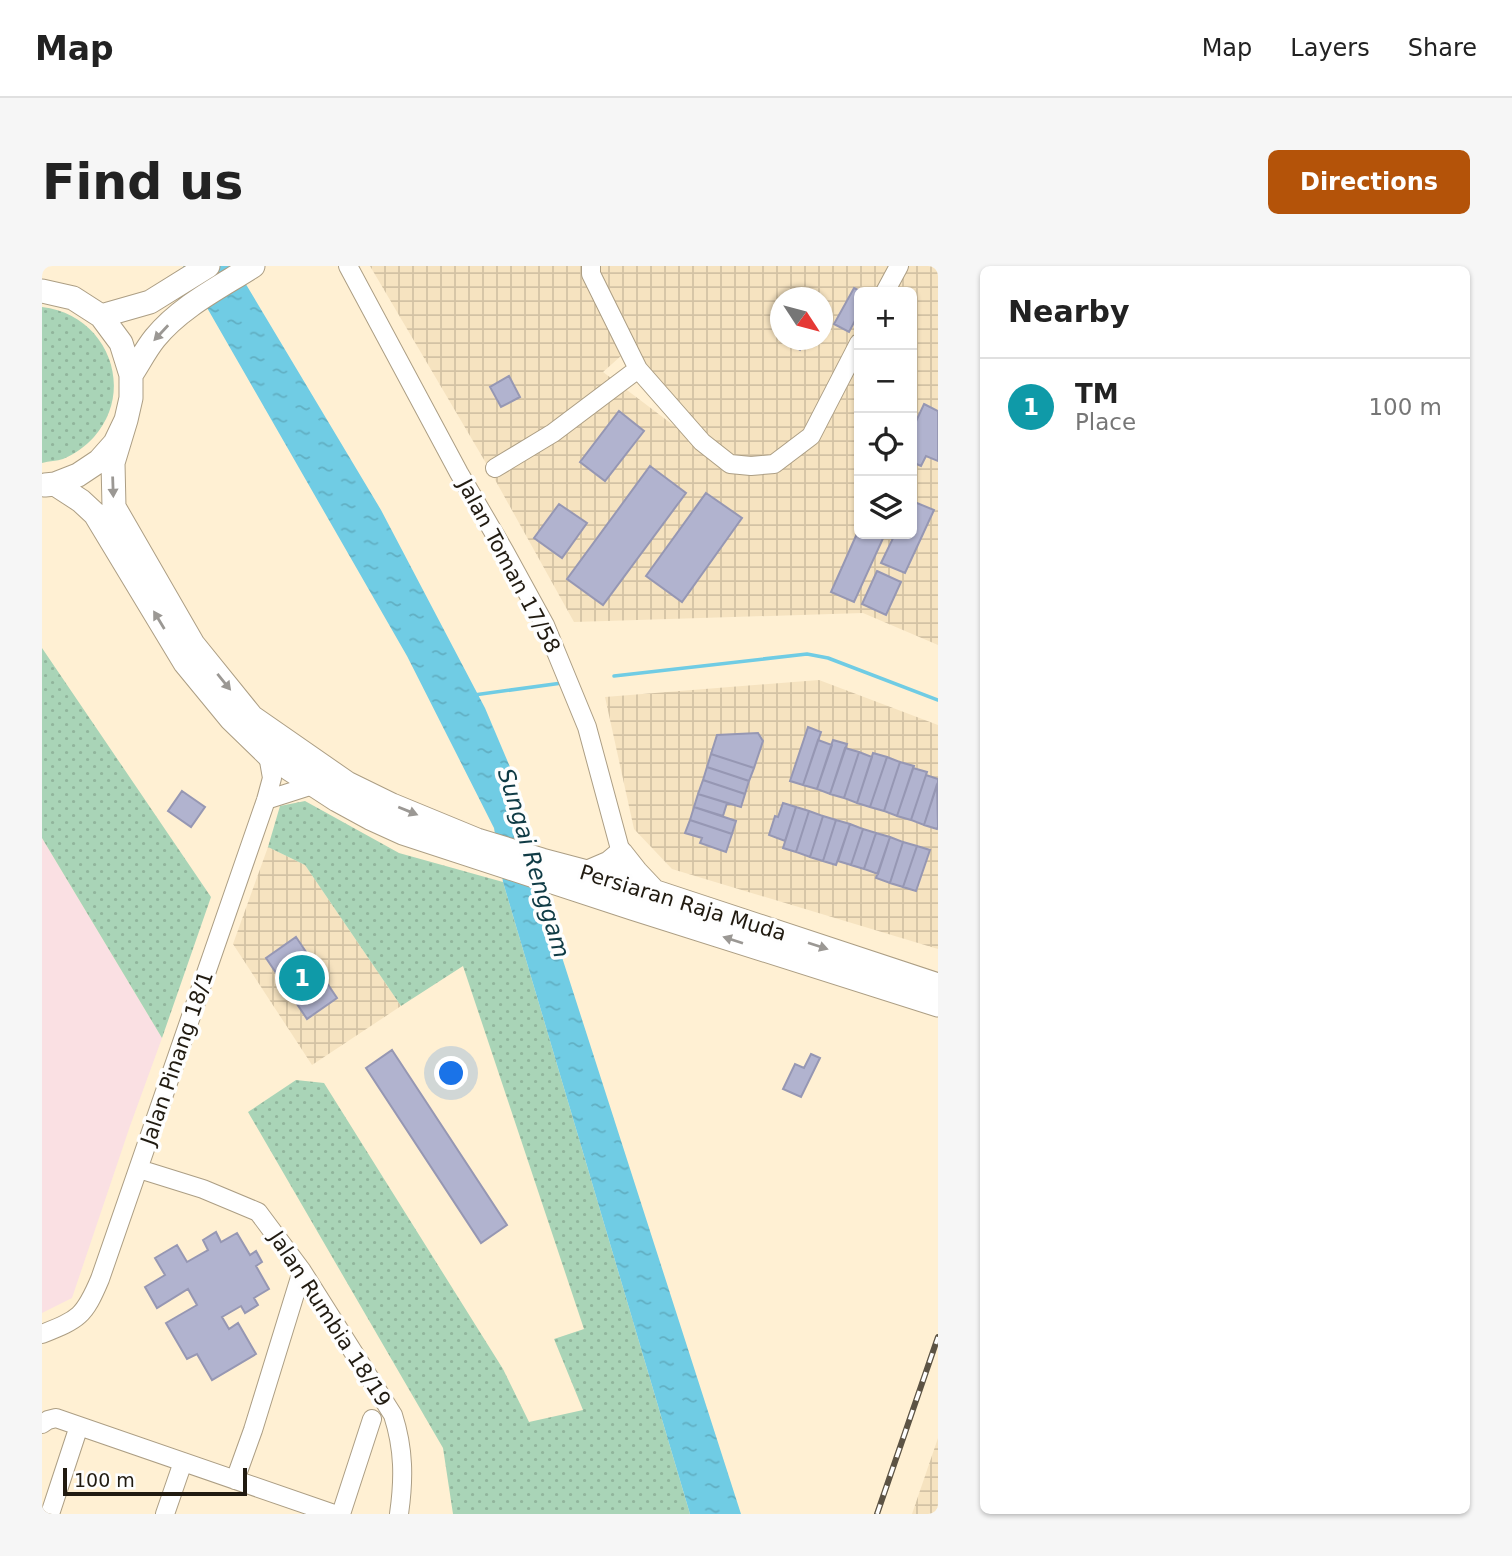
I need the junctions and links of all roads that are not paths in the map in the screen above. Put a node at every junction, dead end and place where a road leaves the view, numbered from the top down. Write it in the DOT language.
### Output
graph roads {
  1 [pos="208,266"];
  2 [pos="253,266"];
  3 [pos="348,266"];
  4 [pos="592,266"];
  5 [pos="899,266"];
  6 [pos="888,287"];
  7 [pos="42,291"];
  8 [pos="101,316"];
  9 [pos="855,350"];
  10 [pos="638,369"];
  11 [pos="131,375"];
  12 [pos="126,420"];
  13 [pos="495,468"];
  14 [pos="48,485"];
  15 [pos="268,755"];
  16 [pos="313,785"];
  17 [pos="266,800"];
  18 [pos="478,849"];
  19 [pos="621,853"];
  20 [pos="544,869"];
  21 [pos="588,872"];
  22 [pos="629,883"];
  23 [pos="656,892"];
  24 [pos="632,908"];
  25 [pos="938,985"];
  26 [pos="938,1005"];
  27 [pos="139,1169"];
  28 [pos="302,1271"];
  29 [pos="42,1334"];
  30 [pos="372,1419"];
  31 [pos="42,1424"];
  32 [pos="79,1426"];
  33 [pos="183,1462"];
  34 [pos="235,1480"];
  35 [pos="285,1506"];
  36 [pos="50,1514"];
  37 [pos="165,1514"];
  38 [pos="334,1514"];
  39 [pos="341,1514"];
  40 [pos="399,1514"];
  1 -- 8 [label="main road"];
  2 -- 11 [label="main road, one-way"];
  3 -- 19 [label="street, Jalan Toman 17/58"];
  4 -- 10 [label="street"];
  5 -- 6 [label="street"];
  7 -- 8 [label="main road"];
  8 -- 11 [label="main road"];
  9 -- 10 [label="street"];
  10 -- 13 [label="street"];
  11 -- 12 [label="main road"];
  12 -- 14 [label="main road"];
  12 -- 18 [label="main road, Persiaran Raja Muda, one-way"];
  15 -- 14 [label="main road, Persiaran Raja Muda, one-way"];
  15 -- 16 [label="main road, Persiaran Raja Muda"];
  15 -- 17 [label="street, Jalan Pinang 18/1"];
  16 -- 17 [label="street"];
  16 -- 18 [label="main road, Persiaran Raja Muda"];
  17 -- 27 [label="street, Jalan Pinang 18/1"];
  18 -- 20 [label="main road, Persiaran Raja Muda"];
  19 -- 21 [label="main road"];
  19 -- 22 [label="street, Jalan Toman 17/58"];
  19 -- 23 [label="main road"];
  20 -- 21 [label="main road, Persiaran Raja Muda"];
  20 -- 24 [label="main road, Persiaran Raja Muda"];
  21 -- 22 [label="main road, Persiaran Raja Muda"];
  22 -- 23 [label="main road, Persiaran Raja Muda"];
  22 -- 24 [label="street, Jalan Toman 17/58"];
  23 -- 25 [label="main road, Persiaran Raja Muda, one-way"];
  26 -- 24 [label="main road, Persiaran Raja Muda, one-way"];
  27 -- 28 [label="street, Jalan Rumbia 18/19"];
  27 -- 29 [label="street, Jalan Pinang 18/1"];
  28 -- 34 [label="street"];
  28 -- 40 [label="street, Jalan Rumbia 18/19"];
  30 -- 39 [label="street"];
  31 -- 32 [label="street"];
  32 -- 33 [label="street"];
  32 -- 36 [label="street"];
  33 -- 34 [label="street"];
  33 -- 37 [label="street"];
  34 -- 35 [label="street"];
  35 -- 38 [label="street"];
}
